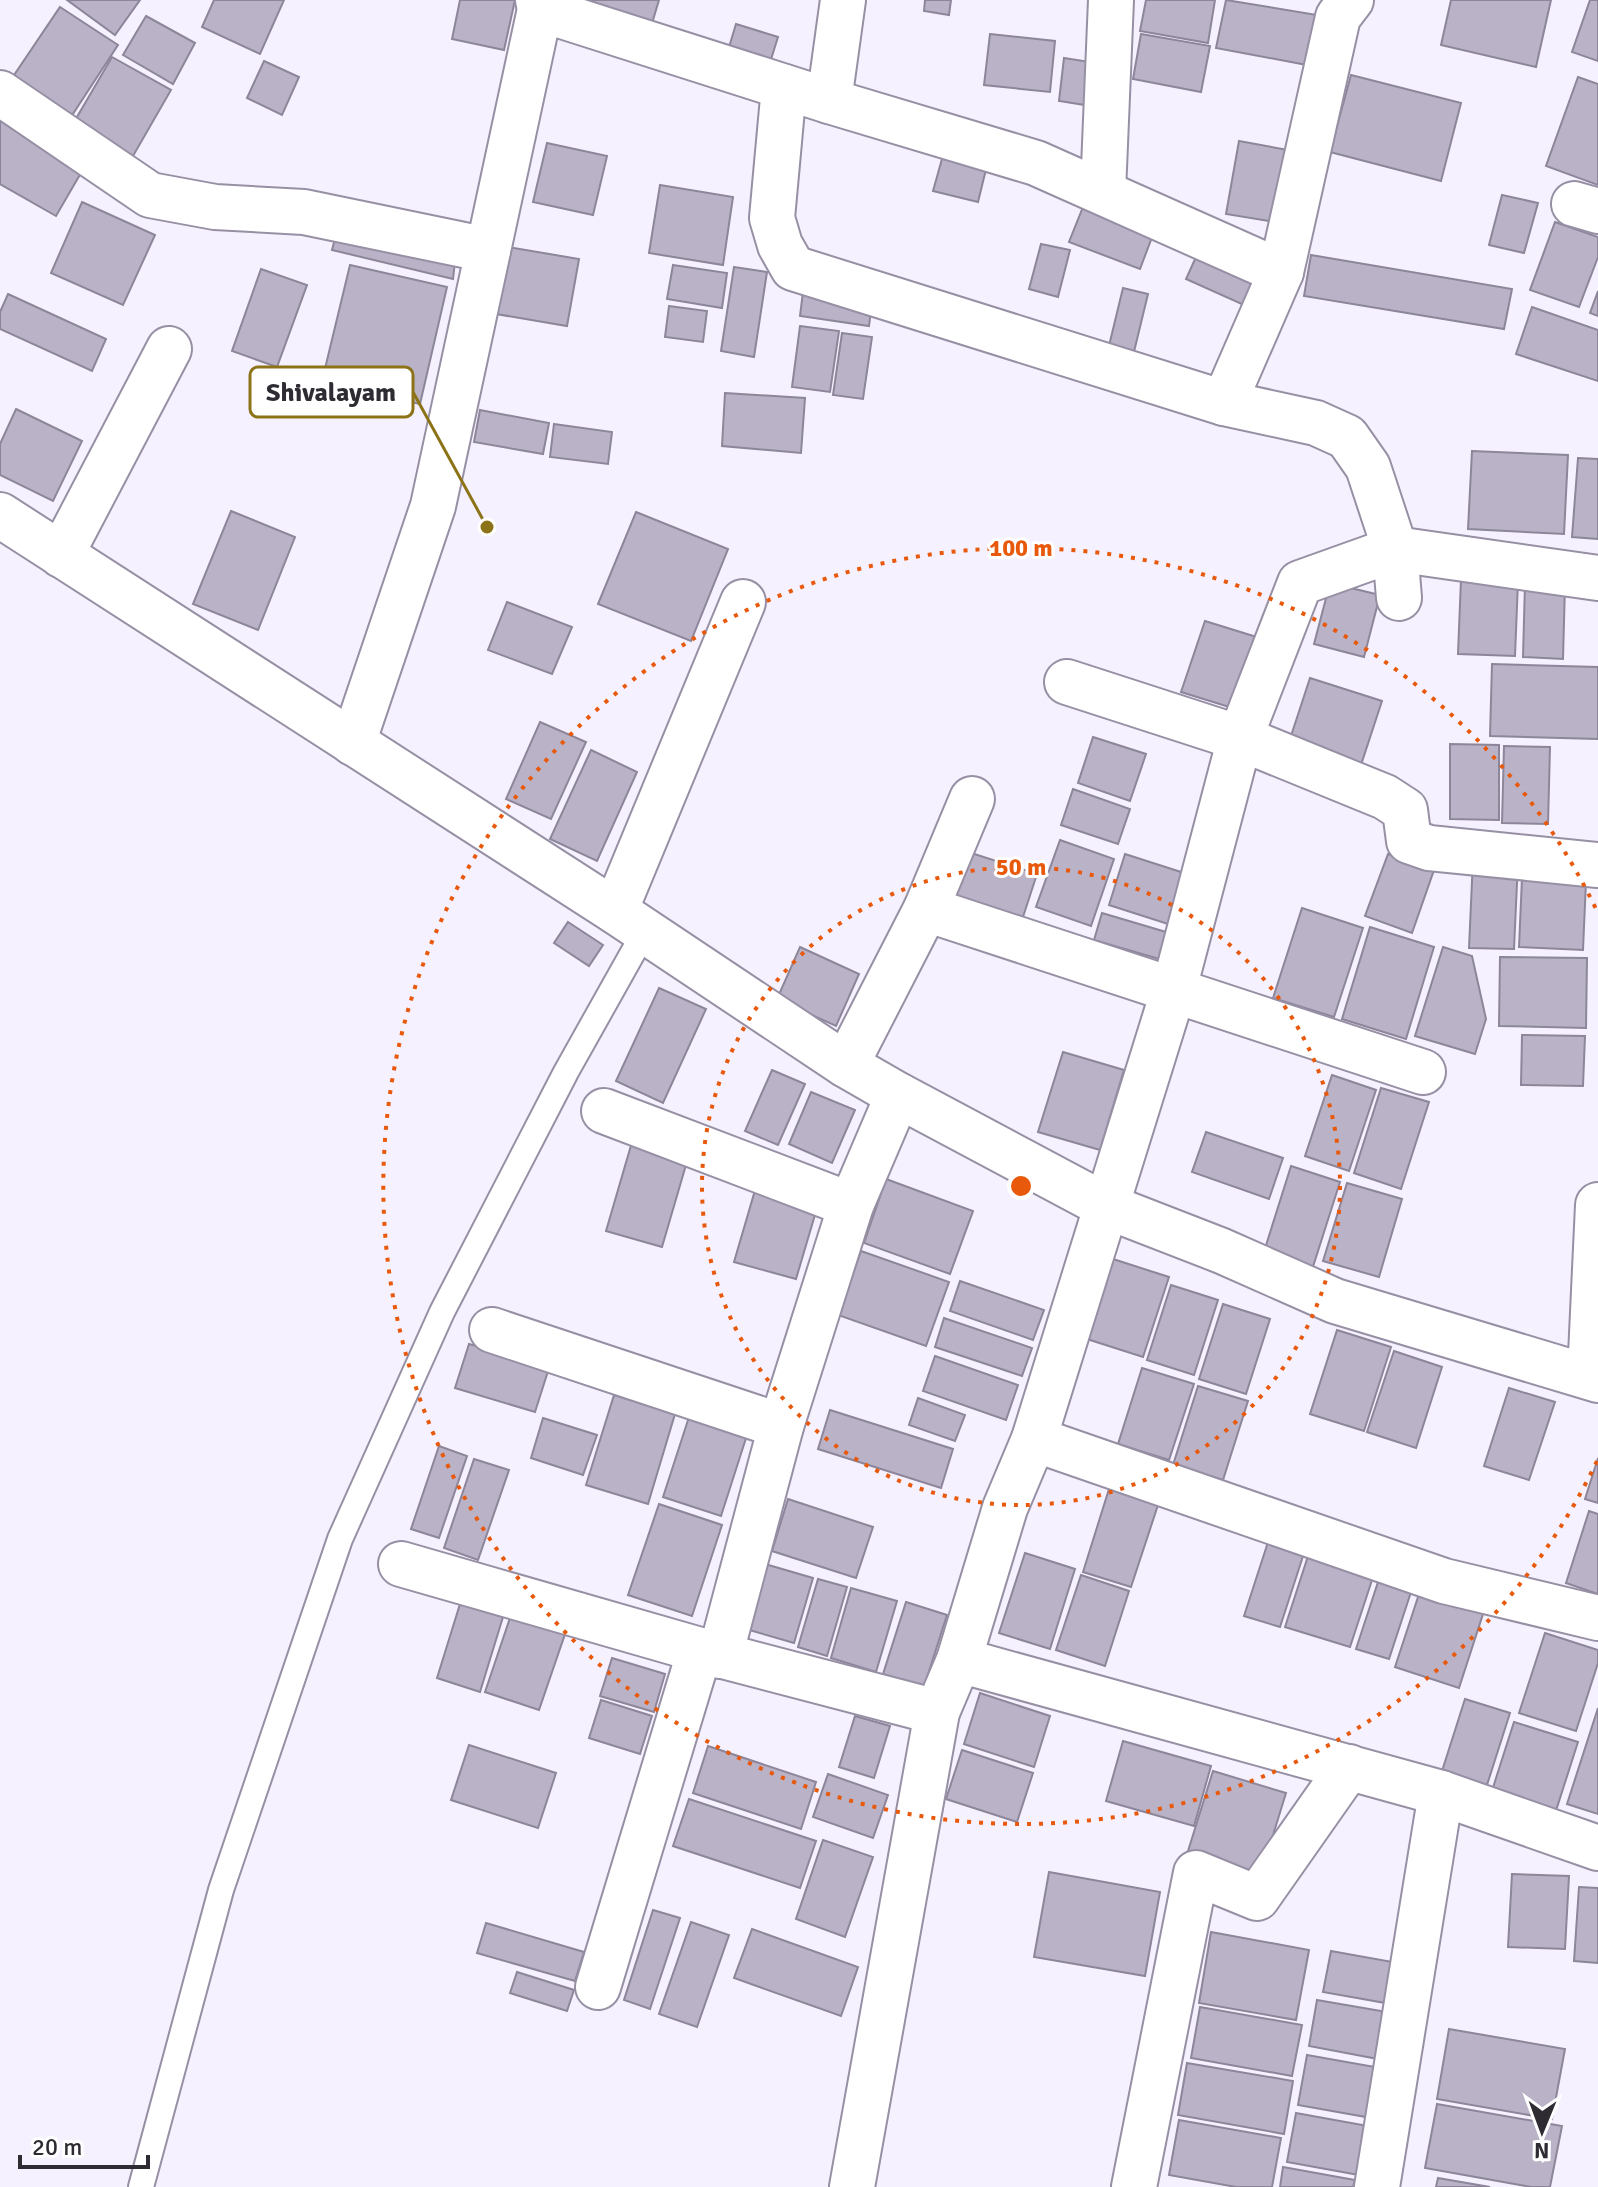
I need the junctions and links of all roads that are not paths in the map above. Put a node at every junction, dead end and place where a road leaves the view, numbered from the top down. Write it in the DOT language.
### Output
graph roads {
  1 [pos="843,0"];
  2 [pos="1111,0"];
  3 [pos="1351,0"];
  4 [pos="540,3"];
  5 [pos="784,87"];
  6 [pos="0,93"];
  7 [pos="829,101"];
  8 [pos="1103,192"];
  9 [pos="488,250"];
  10 [pos="1281,272"];
  11 [pos="169,349"];
  12 [pos="1224,403"];
  13 [pos="0,515"];
  14 [pos="1395,549"];
  15 [pos="61,555"];
  16 [pos="1598,578"];
  17 [pos="1399,598"];
  18 [pos="743,602"];
  19 [pos="1067,682"];
  20 [pos="1240,738"];
  21 [pos="353,743"];
  22 [pos="972,799"];
  23 [pos="1598,865"];
  24 [pos="926,909"];
  25 [pos="630,921"];
  26 [pos="1174,989"];
  27 [pos="846,1065"];
  28 [pos="1423,1072"];
  29 [pos="898,1095"];
  30 [pos="604,1111"];
  31 [pos="851,1205"];
  32 [pos="1598,1205"];
  33 [pos="1106,1206"];
  34 [pos="492,1330"];
  35 [pos="1594,1379"];
  36 [pos="781,1426"];
  37 [pos="1034,1439"];
  38 [pos="401,1564"];
  39 [pos="1598,1618"];
  40 [pos="710,1653"];
  41 [pos="959,1660"];
  42 [pos="937,1712"];
  43 [pos="1349,1767"];
  44 [pos="1441,1793"];
  45 [pos="1598,1848"];
  46 [pos="598,1987"];
  47 [pos="141,2187"];
  48 [pos="852,2187"];
  49 [pos="1134,2187"];
  50 [pos="1377,2187"];
  1 -- 7 [label="street"];
  2 -- 8 [label="street"];
  3 -- 10 [label="street"];
  4 -- 5 [label="street"];
  4 -- 9 [label="street"];
  5 -- 7 [label="street"];
  5 -- 12 [label="street"];
  6 -- 9 [label="street"];
  7 -- 8 [label="street"];
  8 -- 10 [label="street"];
  9 -- 21 [label="street"];
  10 -- 12 [label="street"];
  11 -- 15 [label="street"];
  12 -- 14 [label="street"];
  13 -- 15 [label="street"];
  14 -- 16 [label="street"];
  14 -- 17 [label="street"];
  14 -- 20 [label="street"];
  15 -- 21 [label="street"];
  18 -- 25 [label="street"];
  19 -- 20 [label="street"];
  20 -- 23 [label="street"];
  20 -- 26 [label="street"];
  21 -- 25 [label="street"];
  22 -- 24 [label="street"];
  24 -- 26 [label="street"];
  24 -- 27 [label="street"];
  25 -- 27 [label="street"];
  25 -- 47 [label="lane"];
  26 -- 28 [label="street"];
  26 -- 33 [label="street"];
  27 -- 29 [label="street"];
  29 -- 31 [label="street"];
  29 -- 33 [label="street"];
  30 -- 31 [label="street"];
  31 -- 36 [label="street"];
  32 -- 35 [label="street"];
  33 -- 35 [label="street"];
  33 -- 37 [label="street"];
  34 -- 36 [label="street"];
  36 -- 40 [label="street"];
  37 -- 39 [label="street"];
  37 -- 41 [label="street"];
  38 -- 40 [label="street"];
  40 -- 42 [label="street"];
  40 -- 46 [label="street"];
  41 -- 42 [label="street"];
  41 -- 43 [label="street"];
  42 -- 48 [label="street"];
  43 -- 44 [label="street"];
  43 -- 49 [label="street"];
  44 -- 45 [label="street"];
  44 -- 50 [label="street"];
}
